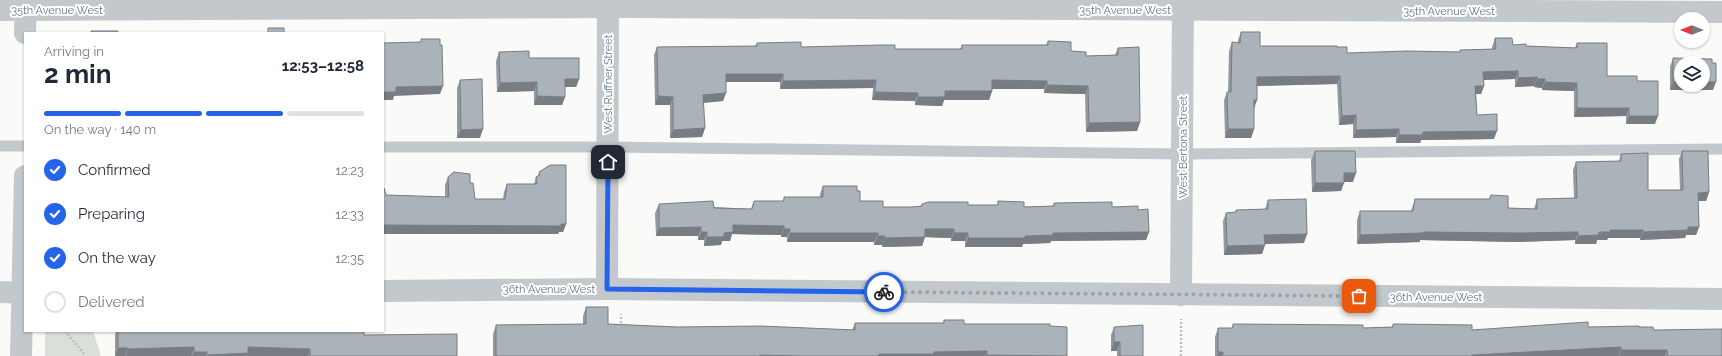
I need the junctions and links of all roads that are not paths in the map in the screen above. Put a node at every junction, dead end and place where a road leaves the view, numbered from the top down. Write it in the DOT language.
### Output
graph roads {
  1 [pos="608,4"];
  2 [pos="26,5"];
  3 [pos="1183,5"];
  4 [pos="0,10"];
  5 [pos="1722,12"];
  6 [pos="25,32"];
  7 [pos="0,146"];
  8 [pos="24,146"];
  9 [pos="384,147"];
  10 [pos="608,147"];
  11 [pos="1722,149"];
  12 [pos="1183,154"];
  13 [pos="607,289"];
  14 [pos="384,290"];
  15 [pos="0,292"];
  16 [pos="24,293"];
  17 [pos="1181,295"];
  18 [pos="1722,299"];
  19 [pos="21,356"];
  1 -- 2 [label="street, 35th Avenue West"];
  1 -- 3 [label="street, 35th Avenue West"];
  1 -- 10 [label="street, West Ruffner Street"];
  2 -- 4 [label="street, 35th Avenue West"];
  2 -- 6 [label="street"];
  3 -- 5 [label="street, 35th Avenue West"];
  3 -- 12 [label="street, West Bertona Street"];
  7 -- 8 [label="lane"];
  9 -- 10 [label="lane"];
  10 -- 12 [label="lane"];
  10 -- 13 [label="street, West Ruffner Street"];
  11 -- 12 [label="lane"];
  12 -- 17 [label="street, West Bertona Street"];
  13 -- 14 [label="street, 36th Avenue West"];
  13 -- 17 [label="street, 36th Avenue West"];
  15 -- 16 [label="street"];
  16 -- 19 [label="street"];
  17 -- 18 [label="street, 36th Avenue West"];
}
